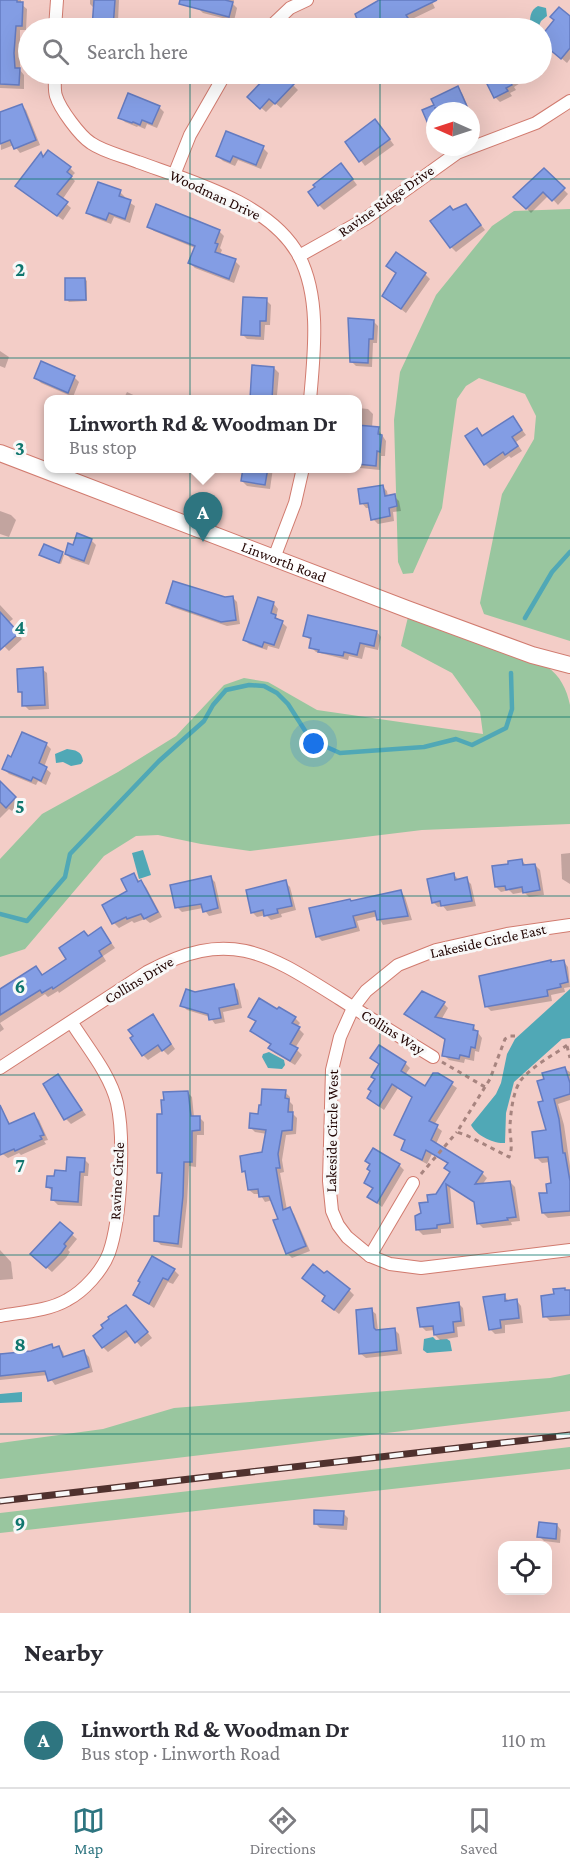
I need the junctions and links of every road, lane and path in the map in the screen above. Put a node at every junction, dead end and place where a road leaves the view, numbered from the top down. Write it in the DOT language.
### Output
graph roads {
  1 [pos="57,0"];
  2 [pos="307,0"];
  3 [pos="288,4"];
  4 [pos="56,18"];
  5 [pos="277,18"];
  6 [pos="55,84"];
  7 [pos="219,84"];
  8 [pos="570,101"];
  9 [pos="174,175"];
  10 [pos="299,256"];
  11 [pos="310,395"];
  12 [pos="0,453"];
  13 [pos="44,470"];
  14 [pos="52,473"];
  15 [pos="302,473"];
  16 [pos="274,558"];
  17 [pos="570,665"];
  18 [pos="570,925"];
  19 [pos="353,1008"];
  20 [pos="72,1023"];
  21 [pos="515,1036"];
  22 [pos="568,1045"];
  23 [pos="433,1057"];
  24 [pos="570,1058"];
  25 [pos="0,1068"];
  26 [pos="485,1087"];
  27 [pos="457,1132"];
  28 [pos="413,1183"];
  29 [pos="570,1250"];
  30 [pos="370,1256"];
  31 [pos="0,1316"];
  1 -- 4 [label="street"];
  2 -- 3 [label="street"];
  3 -- 5 [label="street"];
  6 -- 9 [label="street, Woodman Drive"];
  7 -- 9 [label="street"];
  8 -- 10 [label="street, Ravine Ridge Drive"];
  9 -- 10 [label="street, Woodman Drive"];
  10 -- 11 [label="street, Woodman Drive"];
  12 -- 13 [label="main road, Linworth Road"];
  14 -- 16 [label="main road, Linworth Road"];
  15 -- 16 [label="street"];
  16 -- 17 [label="main road, Linworth Road"];
  18 -- 19 [label="street, Lakeside Circle East"];
  19 -- 20 [label="street, Collins Drive"];
  19 -- 23 [label="street, Collins Way"];
  19 -- 30 [label="street, Lakeside Circle West"];
  20 -- 25 [label="street, Collins Drive"];
  20 -- 31 [label="street, Ravine Circle"];
  21 -- 26 [label="path"];
  22 -- 24 [label="path"];
  22 -- 27 [label="path"];
  23 -- 26 [label="path"];
  26 -- 27 [label="path"];
  27 -- 28 [label="path"];
  28 -- 30 [label="street"];
  29 -- 30 [label="street, Lakeside Circle West"];
}
